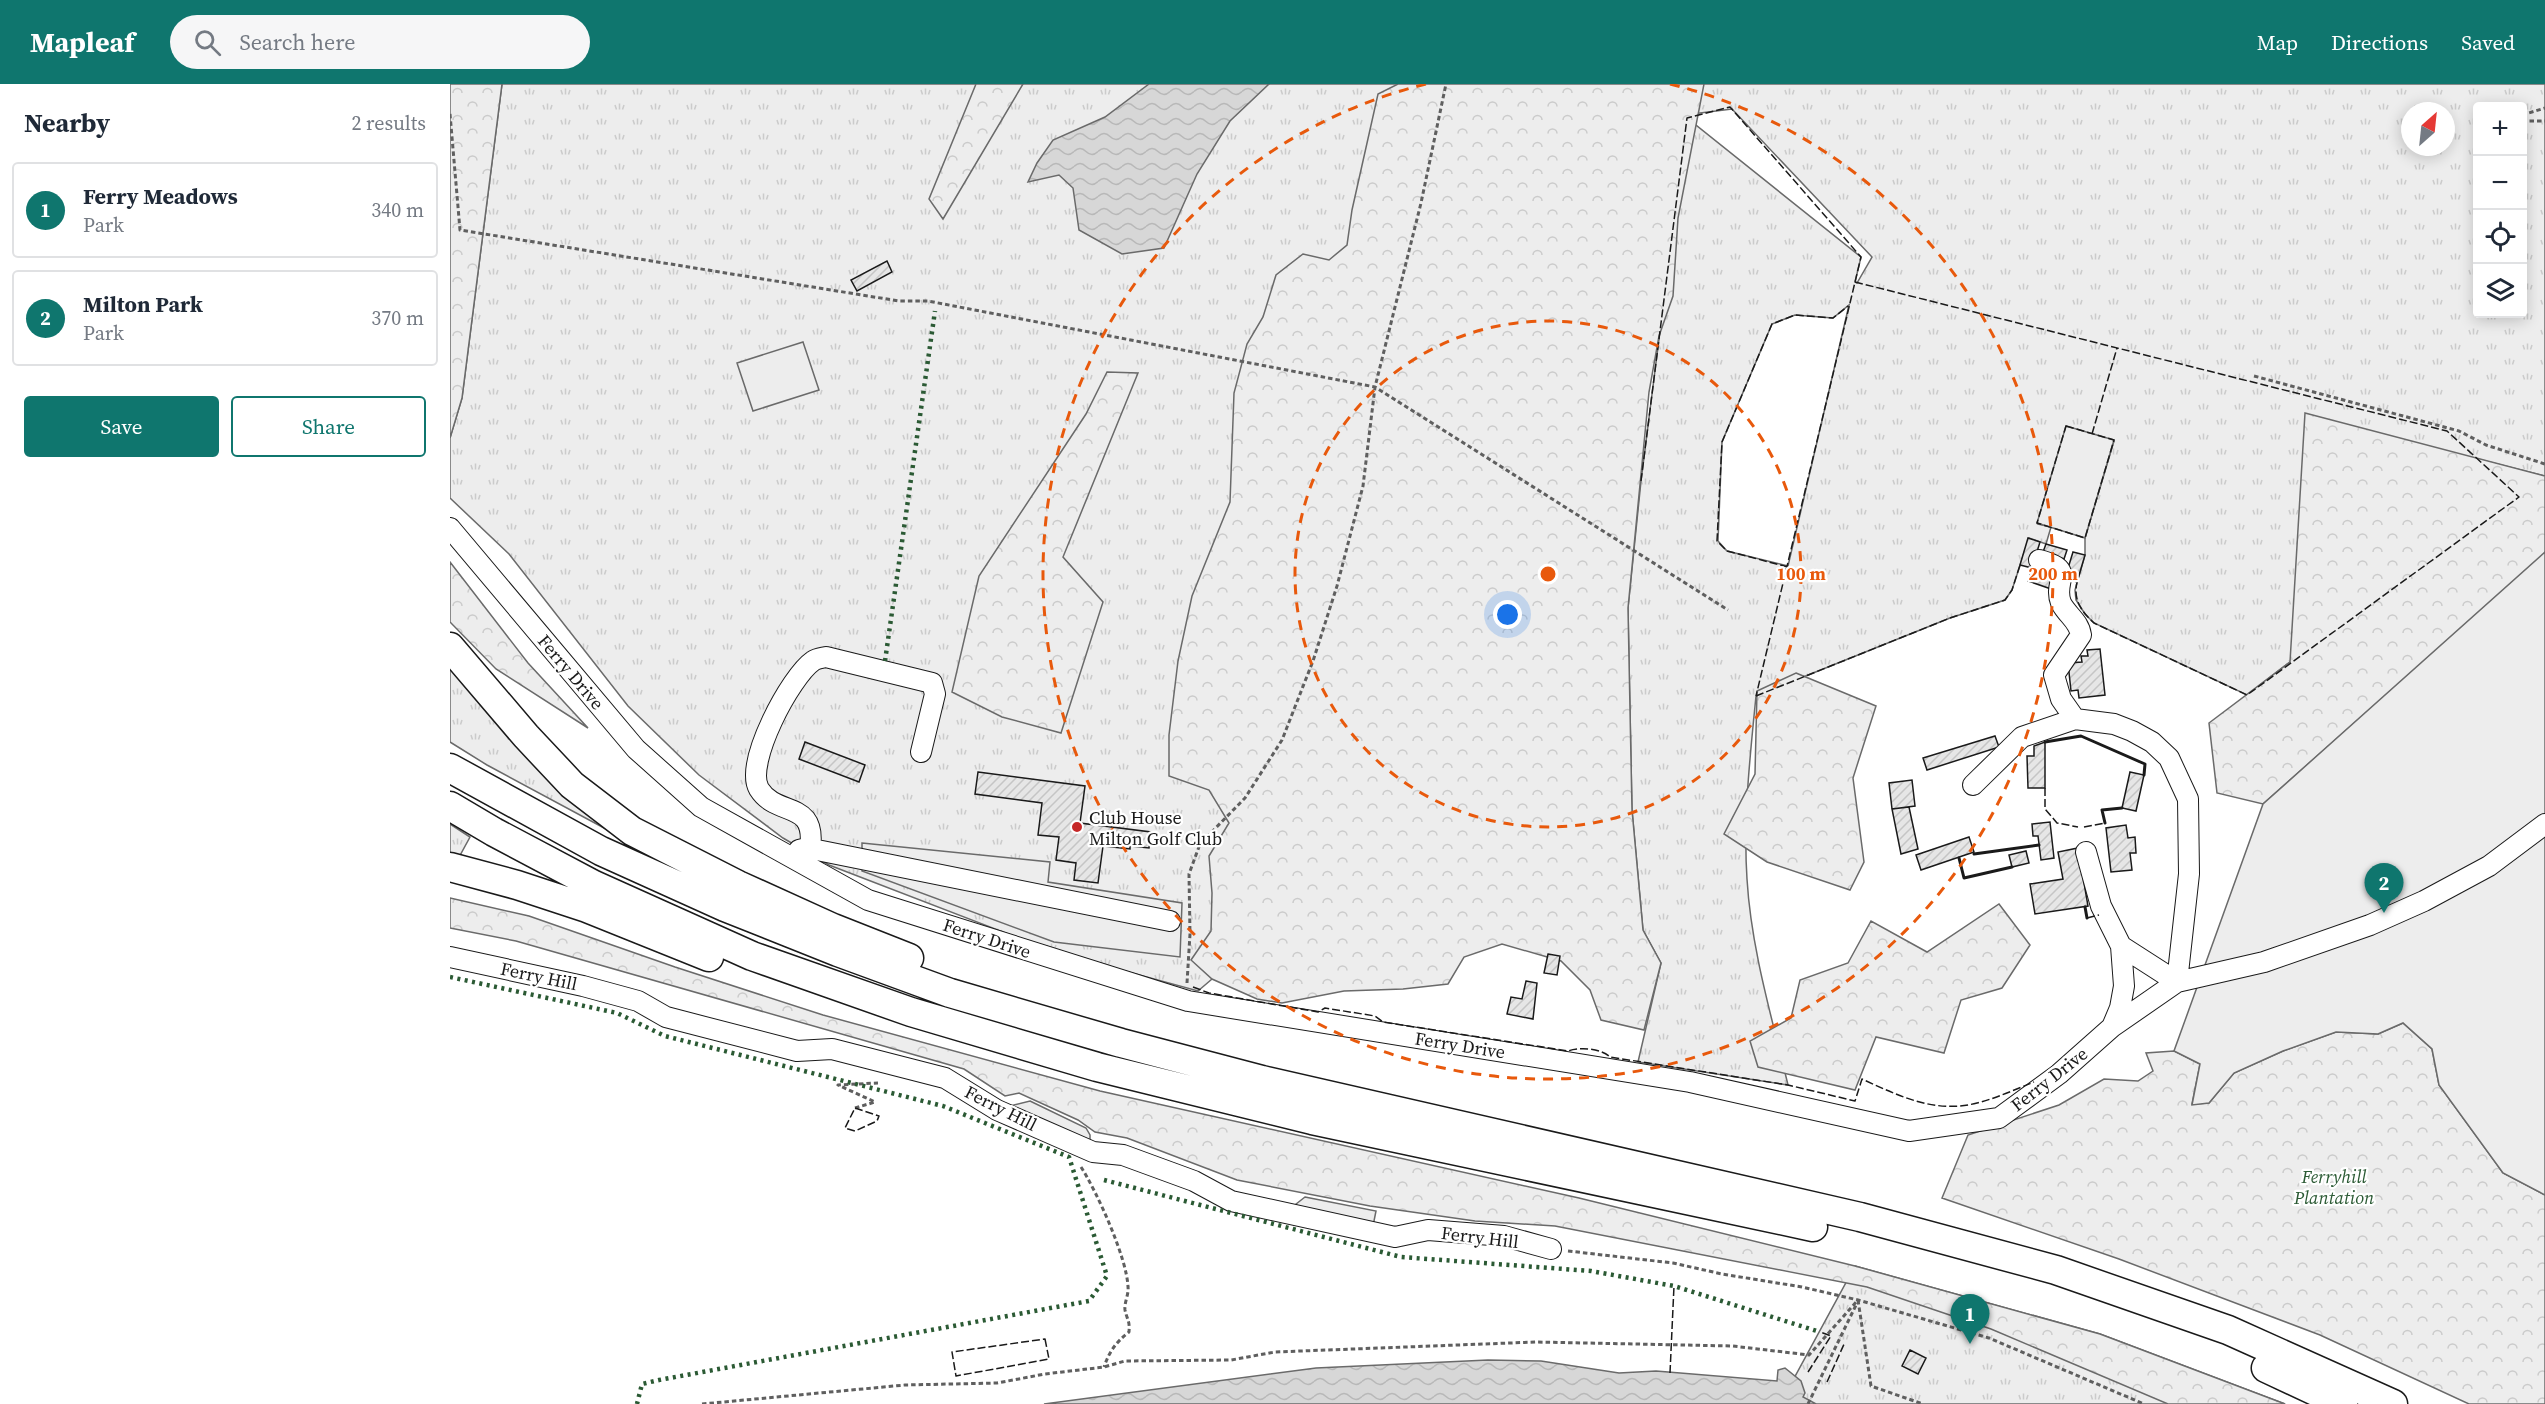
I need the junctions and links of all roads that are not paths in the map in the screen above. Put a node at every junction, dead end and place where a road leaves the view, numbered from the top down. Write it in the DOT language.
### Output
graph roads {
  1 [pos="450,528"];
  2 [pos="2039,560"];
  3 [pos="450,647"];
  4 [pos="2074,719"];
  5 [pos="921,752"];
  6 [pos="450,768"];
  7 [pos="1973,785"];
  8 [pos="450,806"];
  9 [pos="2545,824"];
  10 [pos="810,849"];
  11 [pos="782,852"];
  12 [pos="2086,852"];
  13 [pos="450,867"];
  14 [pos="1170,921"];
  15 [pos="2121,946"];
  16 [pos="450,957"];
  17 [pos="2177,982"];
  18 [pos="2112,1027"];
  19 [pos="1121,1043"];
  20 [pos="1097,1067"];
  21 [pos="1551,1249"];
  22 [pos="2343,1404"];
  23 [pos="2393,1404"];
  1 -- 11 [label="street, Ferry Drive"];
  2 -- 4 [label="street"];
  3 -- 19 [label="highway"];
  4 -- 7 [label="street"];
  4 -- 17 [label="street"];
  5 -- 10 [label="street"];
  6 -- 19 [label="highway"];
  8 -- 20 [label="highway"];
  9 -- 17 [label="street, Ferry Drive"];
  10 -- 11 [label="street"];
  10 -- 14 [label="street"];
  11 -- 18 [label="street, Ferry Drive"];
  12 -- 15 [label="street"];
  13 -- 20 [label="highway"];
  15 -- 17 [label="street"];
  15 -- 18 [label="street"];
  16 -- 21 [label="street, Ferry Hill"];
  17 -- 18 [label="street, Ferry Drive"];
  19 -- 23 [label="highway"];
  20 -- 22 [label="highway"];
}
